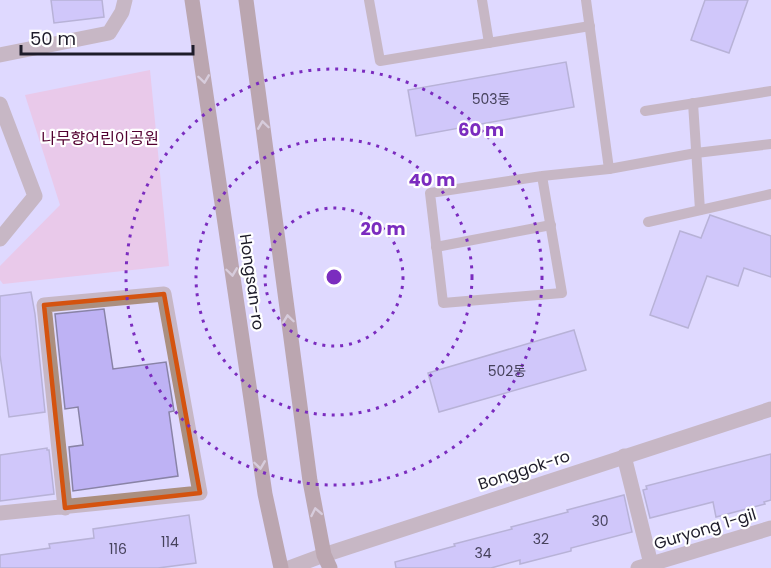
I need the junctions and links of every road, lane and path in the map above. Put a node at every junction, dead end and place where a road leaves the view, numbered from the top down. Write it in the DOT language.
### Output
graph roads {
  1 [pos="124,0"];
  2 [pos="192,0"];
  3 [pos="246,0"];
  4 [pos="369,0"];
  5 [pos="482,0"];
  6 [pos="586,0"];
  7 [pos="590,26"];
  8 [pos="489,43"];
  9 [pos="0,55"];
  10 [pos="771,91"];
  11 [pos="693,103"];
  12 [pos="0,104"];
  13 [pos="645,111"];
  14 [pos="771,144"];
  15 [pos="696,153"];
  16 [pos="609,169"];
  17 [pos="542,176"];
  18 [pos="771,194"];
  19 [pos="700,210"];
  20 [pos="648,222"];
  21 [pos="551,225"];
  22 [pos="0,239"];
  23 [pos="436,247"];
  24 [pos="771,410"];
  25 [pos="624,456"];
  26 [pos="66,508"];
  27 [pos="0,513"];
  28 [pos="771,528"];
  29 [pos="327,561"];
  30 [pos="647,567"];
  31 [pos="281,568"];
  32 [pos="289,568"];
  1 -- 9 [label="street"];
  2 -- 31 [label="street, Hongsan-ro, one-way"];
  29 -- 3 [label="street, Hongsan-ro, one-way"];
  4 -- 8 [label="lane"];
  5 -- 8 [label="lane"];
  6 -- 7 [label="lane"];
  7 -- 8 [label="lane"];
  7 -- 16 [label="lane"];
  10 -- 11 [label="lane"];
  11 -- 13 [label="lane"];
  11 -- 15 [label="lane"];
  12 -- 22 [label="street"];
  14 -- 15 [label="lane"];
  15 -- 16 [label="lane"];
  15 -- 19 [label="lane"];
  16 -- 17 [label="lane"];
  17 -- 21 [label="lane"];
  17 -- 23 [label="lane"];
  18 -- 19 [label="lane"];
  19 -- 20 [label="lane"];
  21 -- 23 [label="lane"];
  21 -- 23 [label="lane"];
  24 -- 25 [label="street, Bonggok-ro"];
  25 -- 29 [label="street, Bonggok-ro"];
  25 -- 30 [label="street, Guryong 1-gil"];
  26 -- 26 [label="street"];
  26 -- 27 [label="street"];
  28 -- 30 [label="street, Guryong 1-gil"];
  29 -- 32 [label="street, Bonggok-ro"];
}
